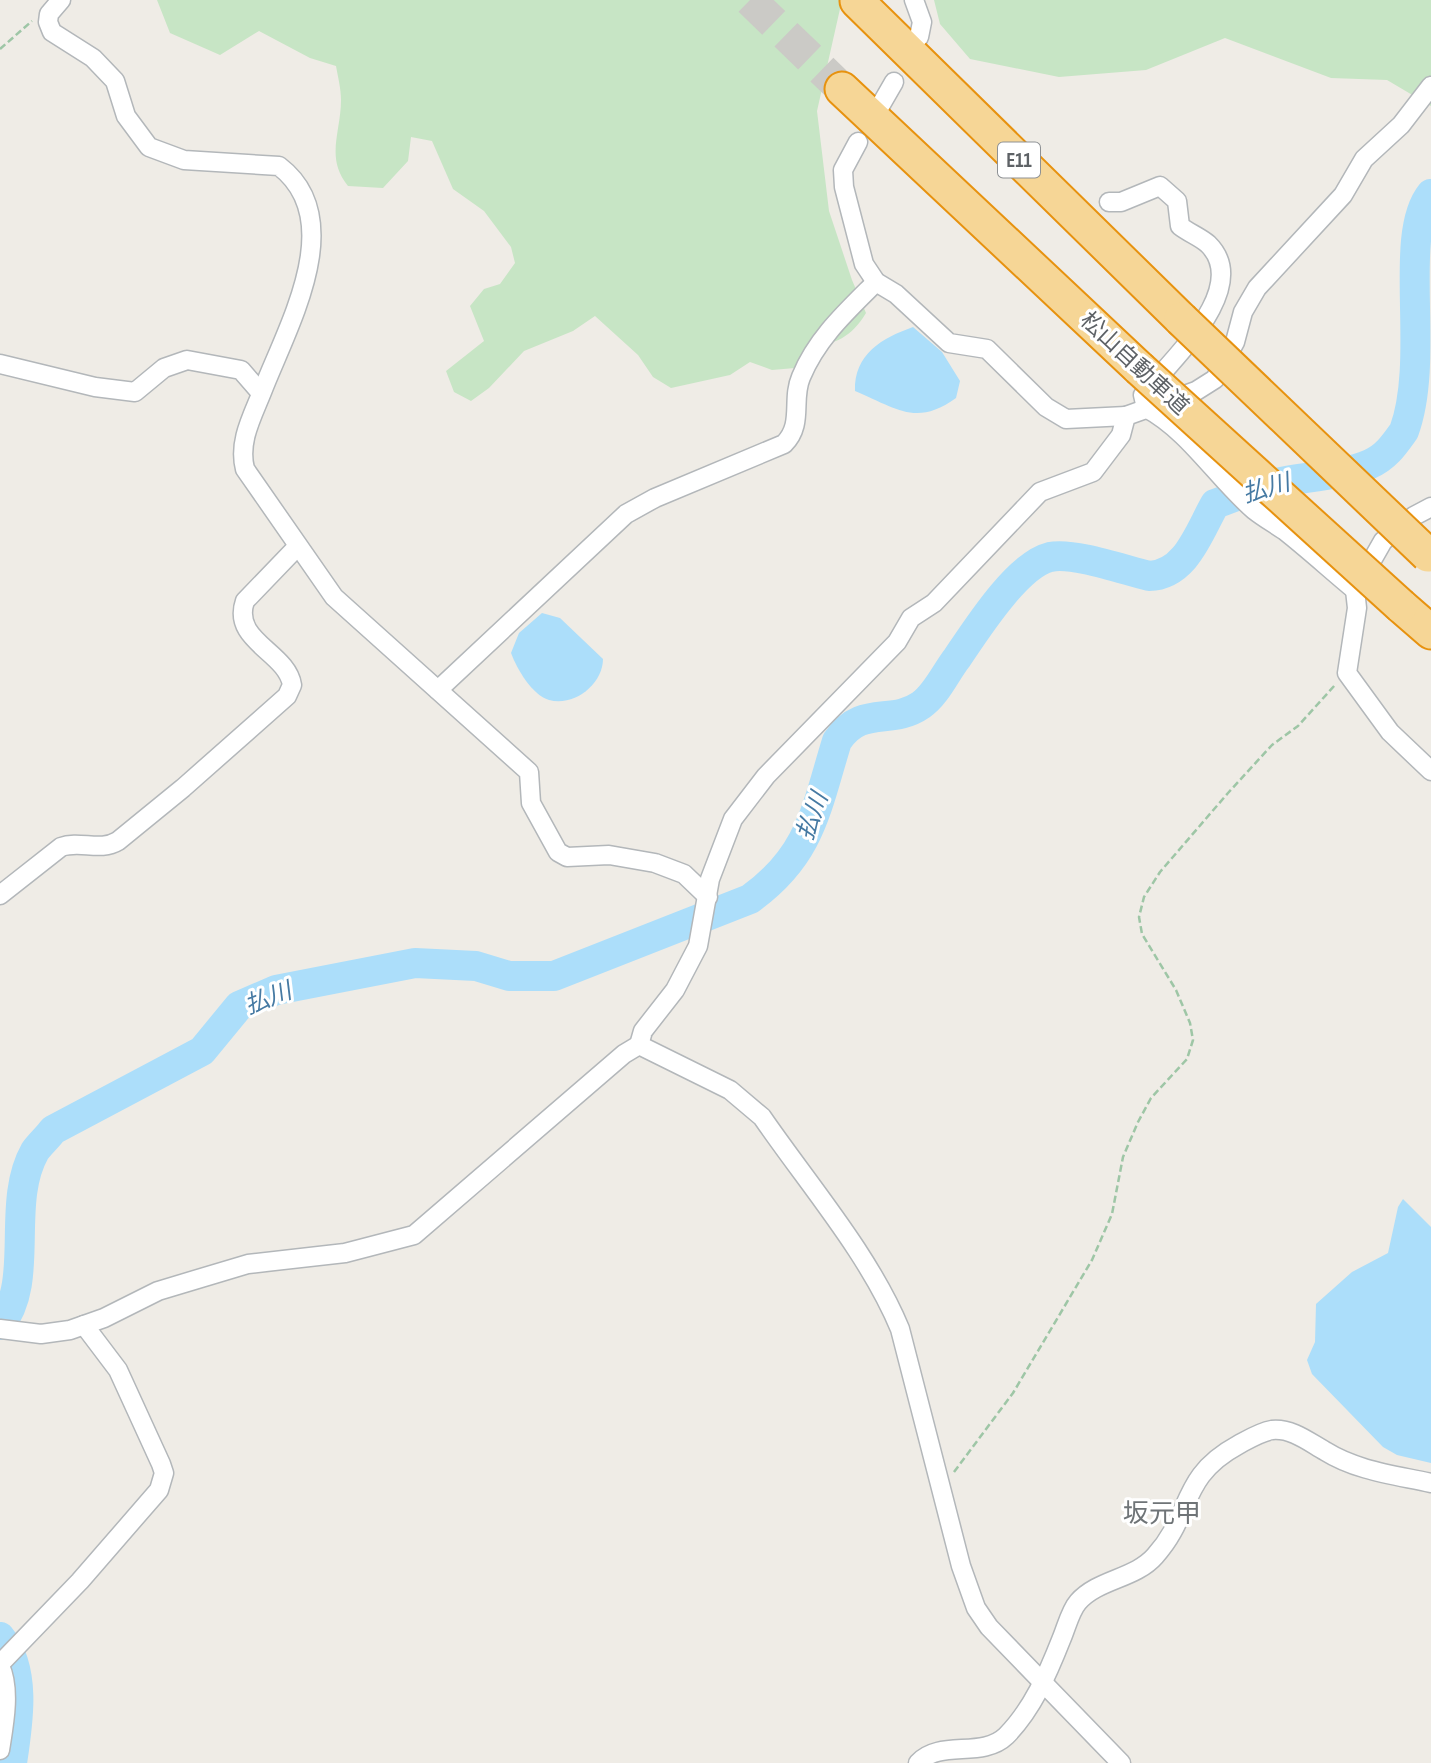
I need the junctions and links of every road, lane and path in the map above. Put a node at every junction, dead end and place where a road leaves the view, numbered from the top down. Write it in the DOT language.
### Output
graph roads {
  1 [pos="61,0"];
  2 [pos="914,0"];
  3 [pos="857,2"];
  4 [pos="33,19"];
  5 [pos="919,37"];
  6 [pos="0,49"];
  7 [pos="894,82"];
  8 [pos="1431,86"];
  9 [pos="842,89"];
  10 [pos="879,108"];
  11 [pos="858,142"];
  12 [pos="1109,202"];
  13 [pos="876,282"];
  14 [pos="0,364"];
  15 [pos="261,393"];
  16 [pos="1146,408"];
  17 [pos="1126,416"];
  18 [pos="1431,507"];
  19 [pos="297,547"];
  20 [pos="1430,556"];
  21 [pos="1355,590"];
  22 [pos="1431,632"];
  23 [pos="1347,673"];
  24 [pos="438,690"];
  25 [pos="1431,771"];
  26 [pos="0,895"];
  27 [pos="708,897"];
  28 [pos="639,1045"];
  29 [pos="84,1325"];
  30 [pos="0,1329"];
  31 [pos="1431,1483"];
  32 [pos="942,1488"];
  33 [pos="0,1665"];
  34 [pos="1044,1683"];
  35 [pos="0,1750"];
  36 [pos="918,1763"];
  37 [pos="1121,1763"];
  1 -- 15 [label="street"];
  2 -- 5 [label="street"];
  3 -- 20 [label="highway, E11, bridge"];
  4 -- 6 [label="path"];
  7 -- 10 [label="street"];
  8 -- 16 [label="street"];
  9 -- 22 [label="highway, 松山自動車道, bridge"];
  11 -- 13 [label="street"];
  12 -- 16 [label="street"];
  13 -- 17 [label="street"];
  13 -- 24 [label="street"];
  14 -- 15 [label="street"];
  15 -- 19 [label="street"];
  16 -- 17 [label="street"];
  16 -- 21 [label="street"];
  17 -- 27 [label="street"];
  18 -- 21 [label="street"];
  19 -- 24 [label="street"];
  19 -- 26 [label="street"];
  21 -- 23 [label="street"];
  23 -- 25 [label="street"];
  23 -- 32 [label="path"];
  24 -- 27 [label="street"];
  27 -- 28 [label="street"];
  28 -- 29 [label="street"];
  28 -- 32 [label="street"];
  29 -- 30 [label="street"];
  29 -- 33 [label="street"];
  31 -- 34 [label="street"];
  32 -- 34 [label="street"];
  33 -- 35 [label="street"];
  34 -- 36 [label="street"];
  34 -- 37 [label="street"];
}
